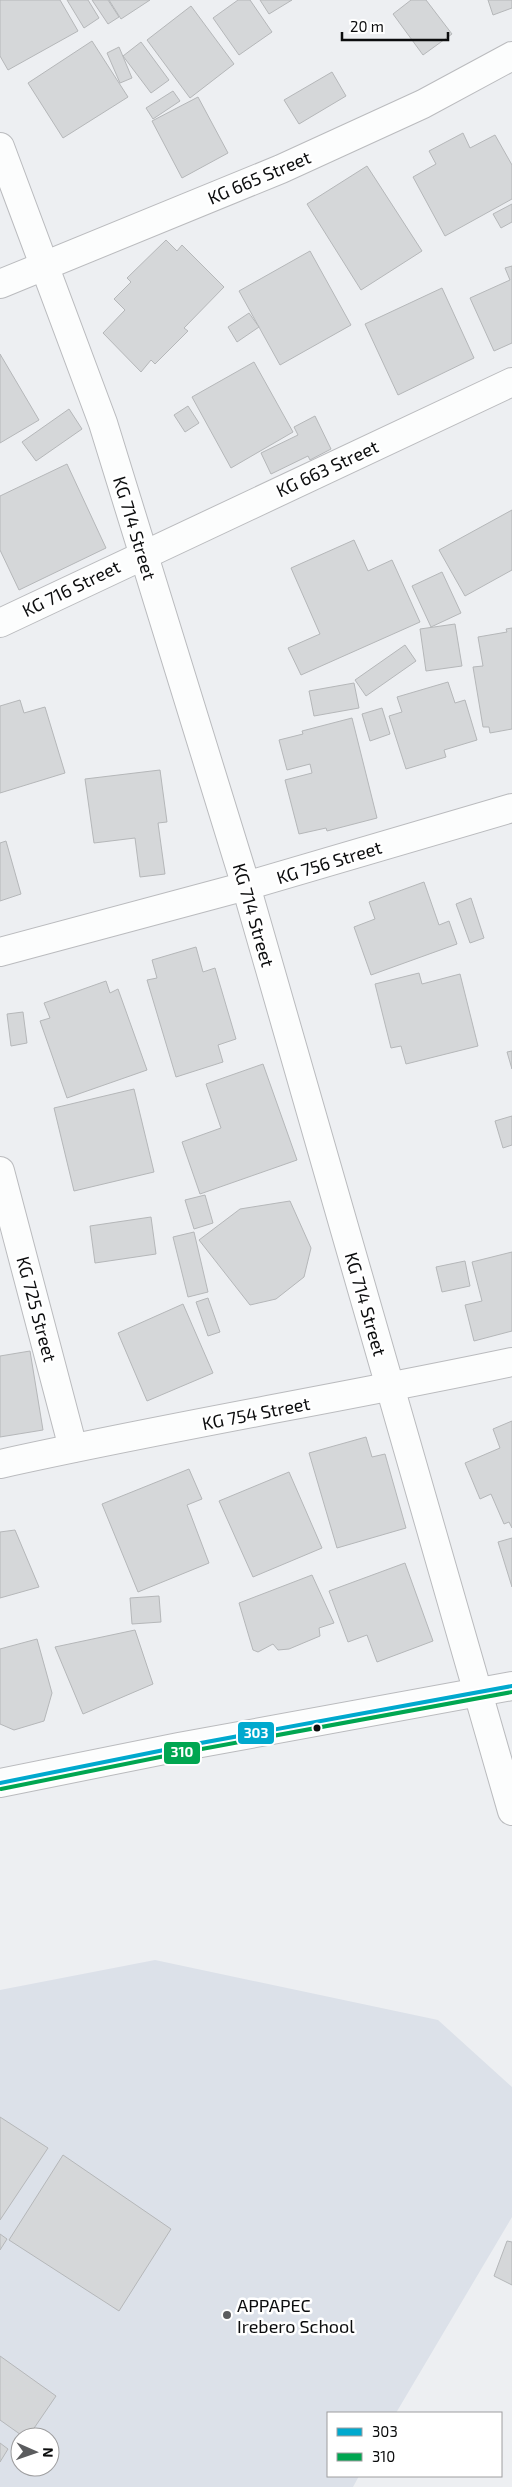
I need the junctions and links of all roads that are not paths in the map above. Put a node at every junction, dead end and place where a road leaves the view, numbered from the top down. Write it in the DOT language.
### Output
graph roads {
  1 [pos="512,56"];
  2 [pos="0,147"];
  3 [pos="42,265"];
  4 [pos="0,284"];
  5 [pos="512,382"];
  6 [pos="142,554"];
  7 [pos="0,623"];
  8 [pos="512,808"];
  9 [pos="246,886"];
  10 [pos="0,952"];
  11 [pos="0,1171"];
  12 [pos="512,1362"];
  13 [pos="390,1388"];
  14 [pos="73,1448"];
  15 [pos="0,1464"];
  16 [pos="512,1686"];
  17 [pos="477,1693"];
  18 [pos="0,1782"];
  19 [pos="512,1811"];
  1 -- 3 [label="street, KG 665 Street"];
  2 -- 3 [label="street, KG 714 Street"];
  3 -- 4 [label="street, KG 665 Street"];
  3 -- 6 [label="street, KG 714 Street"];
  5 -- 6 [label="street, KG 663 Street"];
  6 -- 7 [label="street, KG 716 Street"];
  6 -- 9 [label="street, KG 714 Street"];
  8 -- 9 [label="street, KG 756 Street"];
  9 -- 10 [label="street, KG 756 Street"];
  9 -- 13 [label="street, KG 714 Street"];
  11 -- 14 [label="street, KG 725 Street"];
  12 -- 13 [label="street, KG 754 Street"];
  13 -- 14 [label="street, KG 754 Street"];
  13 -- 17 [label="street, KG 714 Street"];
  14 -- 15 [label="street, KG 754 Street"];
  16 -- 17 [label="street"];
  17 -- 18 [label="street"];
  17 -- 19 [label="street, KG 714 Street"];
}
